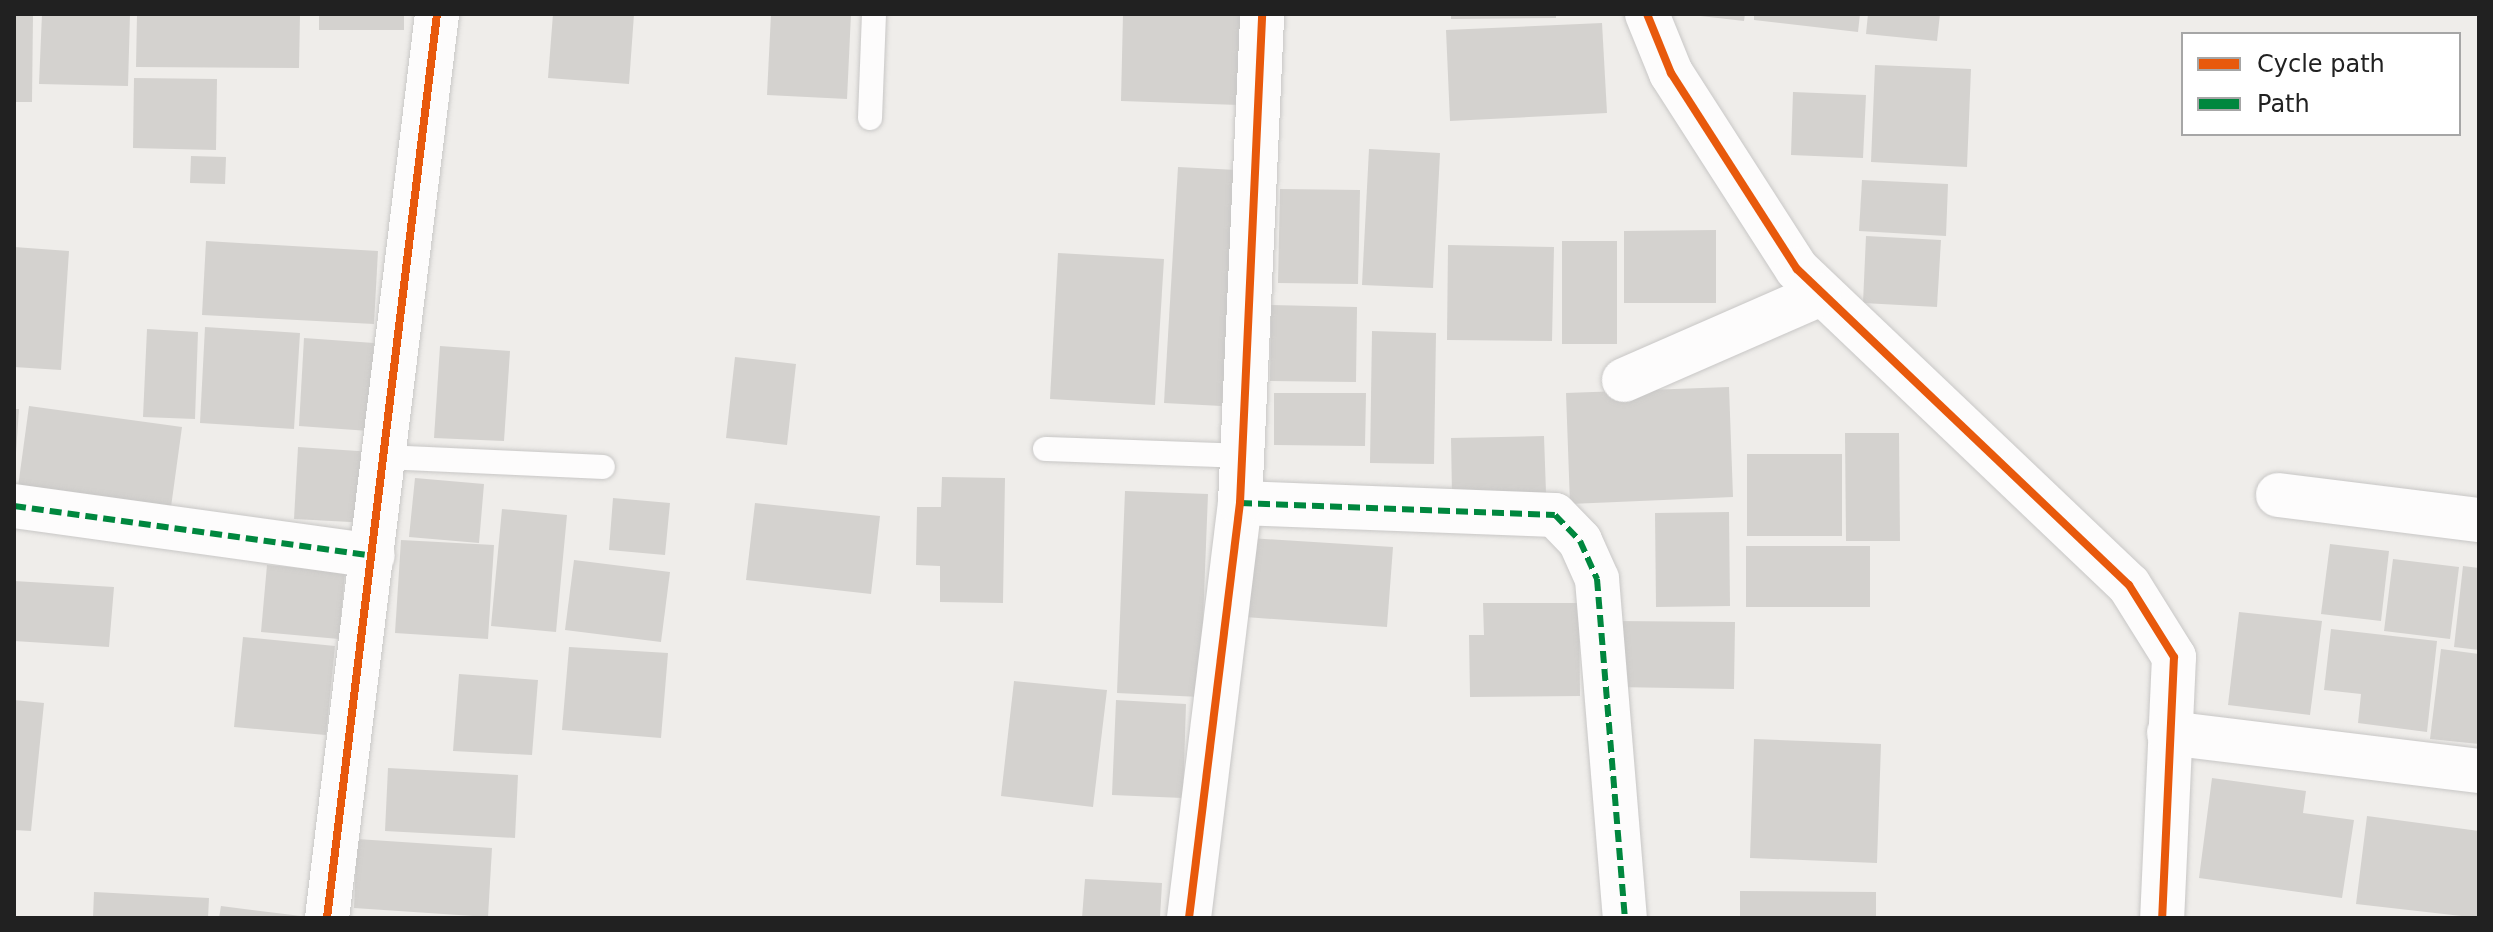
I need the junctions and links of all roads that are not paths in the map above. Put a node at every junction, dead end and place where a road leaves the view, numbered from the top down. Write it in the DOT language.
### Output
graph roads {
  1 [pos="437,14"];
  2 [pos="874,14"];
  3 [pos="1262,14"];
  4 [pos="1647,14"];
  5 [pos="870,118"];
  6 [pos="1819,295"];
  7 [pos="1624,380"];
  8 [pos="1045,449"];
  9 [pos="1242,456"];
  10 [pos="385,457"];
  11 [pos="603,467"];
  12 [pos="2278,495"];
  13 [pos="1240,503"];
  14 [pos="14,506"];
  15 [pos="2479,520"];
  16 [pos="373,556"];
  17 [pos="2169,733"];
  18 [pos="2479,771"];
  19 [pos="327,918"];
  20 [pos="1189,918"];
  21 [pos="1625,918"];
  22 [pos="2162,918"];
  1 -- 10 [label="street"];
  2 -- 5 [label="lane"];
  3 -- 9 [label="street"];
  4 -- 6 [label="street"];
  6 -- 7 [label="street"];
  6 -- 17 [label="street"];
  8 -- 9 [label="lane"];
  9 -- 13 [label="street"];
  10 -- 11 [label="lane"];
  10 -- 16 [label="street"];
  12 -- 15 [label="street"];
  13 -- 20 [label="street"];
  13 -- 21 [label="street"];
  14 -- 16 [label="street"];
  16 -- 19 [label="street"];
  17 -- 18 [label="street"];
  17 -- 22 [label="street"];
}
